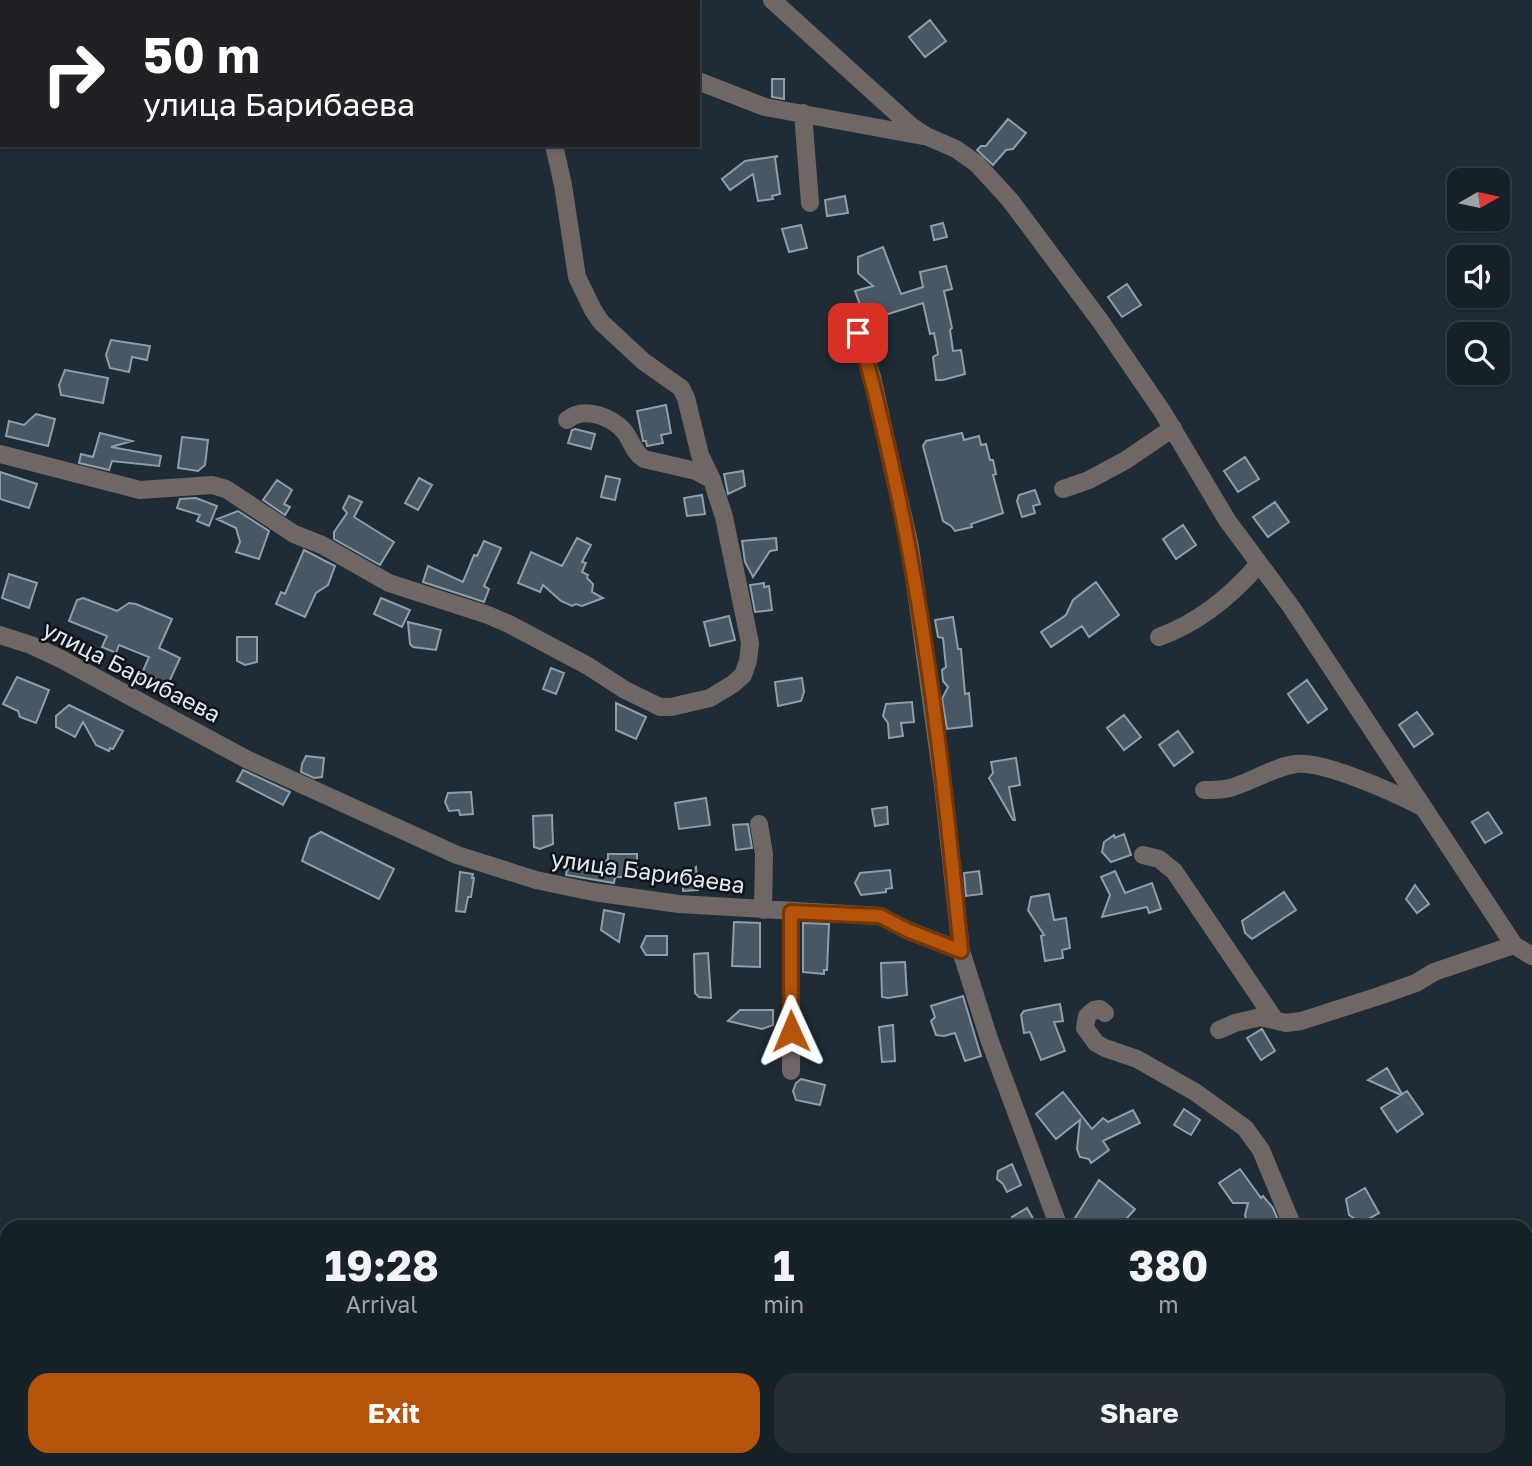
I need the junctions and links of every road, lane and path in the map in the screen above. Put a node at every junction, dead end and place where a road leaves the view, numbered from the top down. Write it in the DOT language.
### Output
graph roads {
  1 [pos="772,0"];
  2 [pos="700,82"];
  3 [pos="803,113"];
  4 [pos="926,136"];
  5 [pos="554,147"];
  6 [pos="810,203"];
  7 [pos="850,312"];
  8 [pos="567,420"];
  9 [pos="1173,428"];
  10 [pos="0,454"];
  11 [pos="712,480"];
  12 [pos="1063,489"];
  13 [pos="1258,565"];
  14 [pos="0,635"];
  15 [pos="1159,637"];
  16 [pos="1204,790"];
  17 [pos="1425,808"];
  18 [pos="759,824"];
  19 [pos="1143,855"];
  20 [pos="763,911"];
  21 [pos="791,912"];
  22 [pos="1514,945"];
  23 [pos="961,951"];
  24 [pos="1532,956"];
  25 [pos="1105,1013"];
  26 [pos="1275,1020"];
  27 [pos="1219,1030"];
  28 [pos="791,1071"];
  29 [pos="1056,1220"];
  30 [pos="1290,1220"];
  1 -- 4 [label="street"];
  2 -- 3 [label="street"];
  3 -- 4 [label="street"];
  3 -- 6 [label="street"];
  4 -- 9 [label="street"];
  5 -- 11 [label="street"];
  7 -- 23 [label="street"];
  8 -- 11 [label="street"];
  9 -- 12 [label="street"];
  9 -- 13 [label="street"];
  10 -- 11 [label="street"];
  13 -- 15 [label="street"];
  13 -- 17 [label="street"];
  14 -- 20 [label="street, улица Барибаева"];
  16 -- 17 [label="street"];
  17 -- 22 [label="street"];
  18 -- 20 [label="street"];
  19 -- 26 [label="street"];
  20 -- 21 [label="street, улица Барибаева"];
  21 -- 23 [label="street, улица Барибаева"];
  21 -- 28 [label="street"];
  22 -- 24 [label="street"];
  22 -- 26 [label="street"];
  23 -- 29 [label="street"];
  25 -- 30 [label="street"];
  26 -- 27 [label="street"];
}
